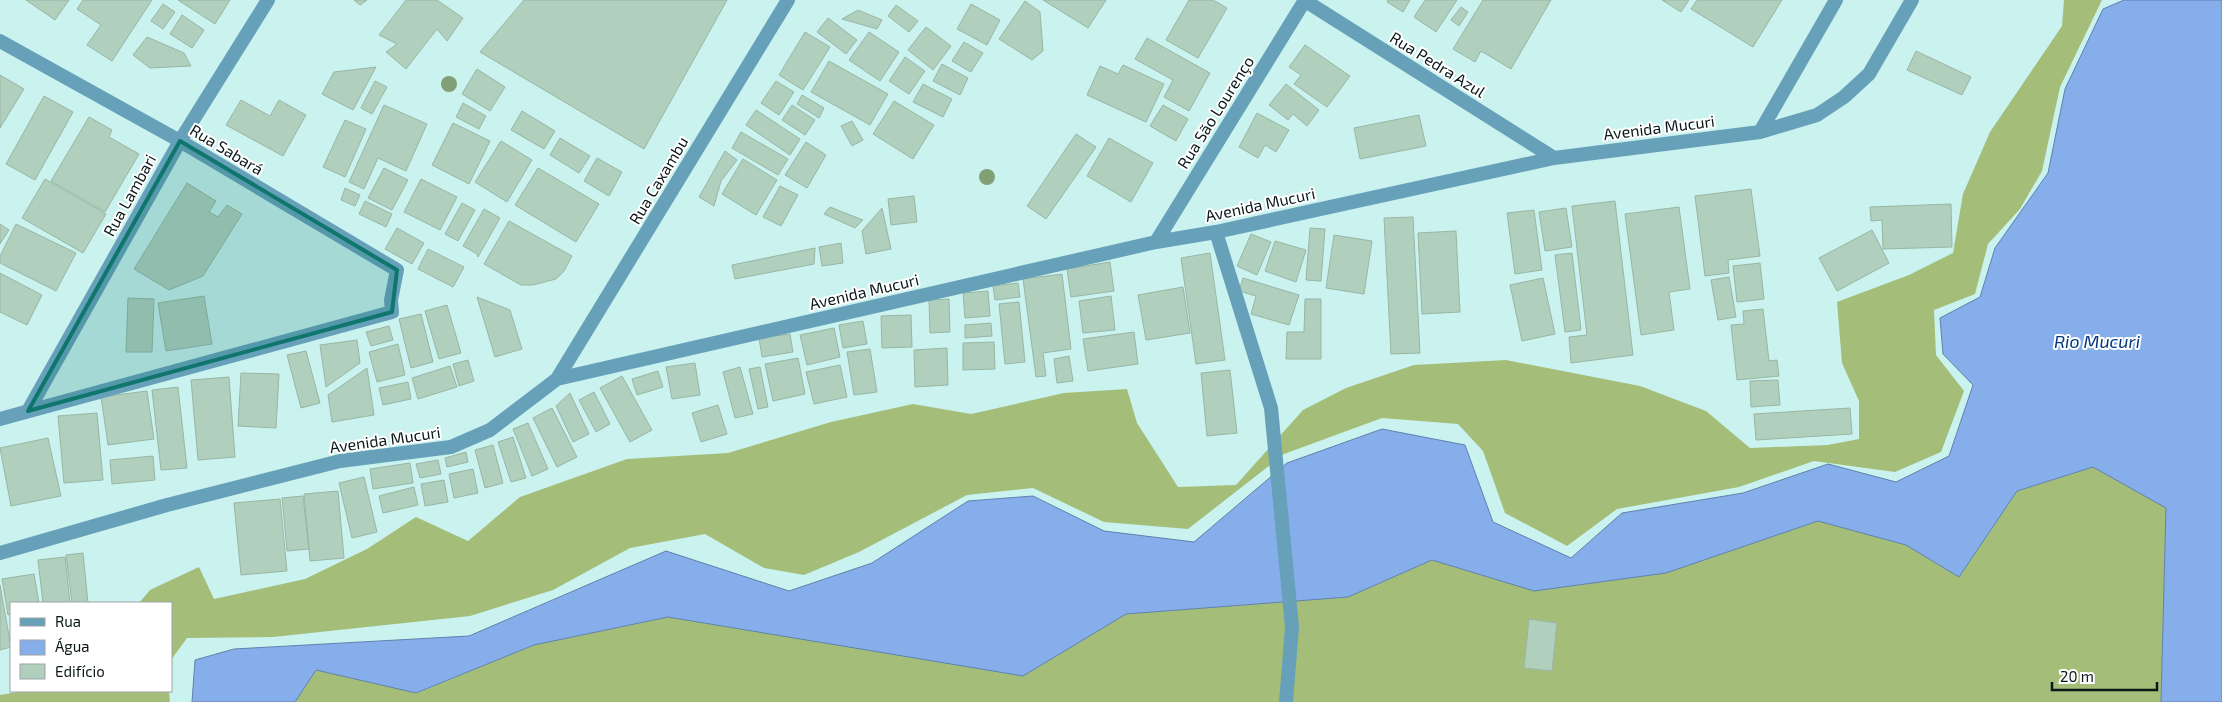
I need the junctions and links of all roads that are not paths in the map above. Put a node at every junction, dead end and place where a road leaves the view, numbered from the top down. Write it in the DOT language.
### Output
graph roads {
  1 [pos="268,0"];
  2 [pos="788,0"];
  3 [pos="1304,0"];
  4 [pos="1836,0"];
  5 [pos="1912,0"];
  6 [pos="0,41"];
  7 [pos="1760,132"];
  8 [pos="180,141"];
  9 [pos="1554,158"];
  10 [pos="1216,232"];
  11 [pos="1156,242"];
  12 [pos="557,379"];
  13 [pos="28,411"];
  14 [pos="0,419"];
  15 [pos="0,553"];
  16 [pos="1286,702"];
  1 -- 8 [label="street, Rua Lambari"];
  2 -- 12 [label="street, Rua Caxambu"];
  3 -- 9 [label="street, Rua Pedra Azul"];
  3 -- 11 [label="street, Rua São Lourenço"];
  4 -- 7 [label="street"];
  5 -- 7 [label="street, Avenida Mucuri"];
  6 -- 8 [label="street, Rua Sabará"];
  7 -- 9 [label="street, Avenida Mucuri"];
  8 -- 13 [label="street, Rua Lambari"];
  8 -- 13 [label="street, Rua Sabará"];
  9 -- 10 [label="street, Avenida Mucuri"];
  10 -- 11 [label="street, Avenida Mucuri"];
  10 -- 16 [label="street"];
  11 -- 12 [label="street, Avenida Mucuri"];
  12 -- 15 [label="street, Avenida Mucuri"];
  13 -- 14 [label="street"];
}
